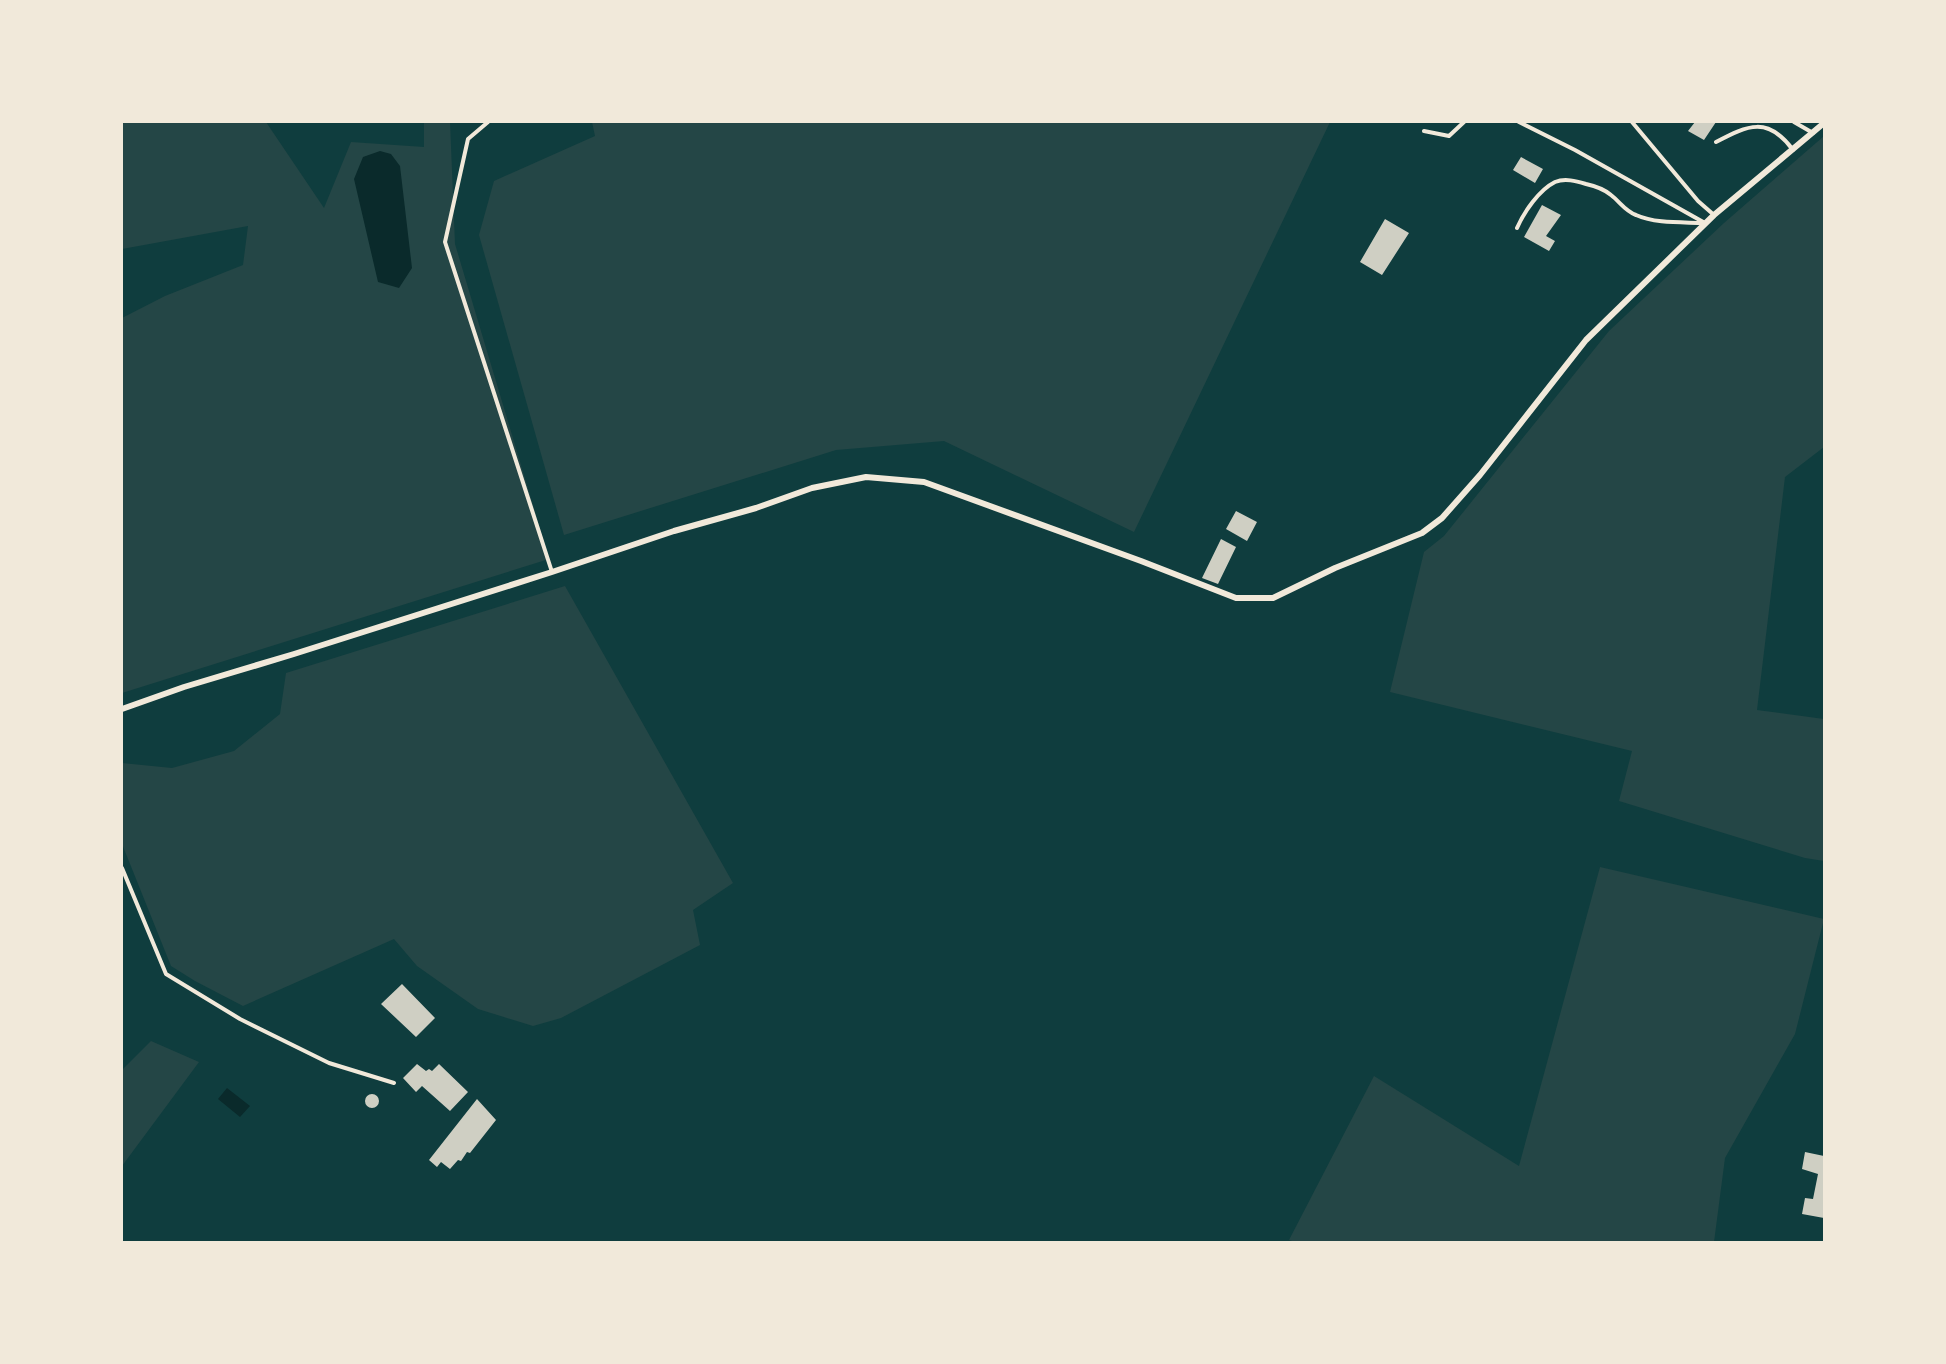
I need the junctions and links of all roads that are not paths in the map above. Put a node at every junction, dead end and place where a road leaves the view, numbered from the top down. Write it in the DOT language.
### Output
graph roads {
  1 [pos="488,122"];
  2 [pos="1464,122"];
  3 [pos="1519,122"];
  4 [pos="1632,122"];
  5 [pos="1794,122"];
  6 [pos="1824,123"];
  7 [pos="1424,131"];
  8 [pos="1813,133"];
  9 [pos="1716,142"];
  10 [pos="1794,151"];
  11 [pos="1714,215"];
  12 [pos="1705,223"];
  13 [pos="1517,228"];
  14 [pos="552,572"];
  15 [pos="122,709"];
  16 [pos="122,868"];
  17 [pos="394,1083"];
  1 -- 14 [label="lane"];
  2 -- 7 [label="lane"];
  3 -- 12 [label="lane"];
  4 -- 11 [label="lane"];
  5 -- 8 [label="lane"];
  6 -- 8 [label="street"];
  8 -- 10 [label="street"];
  9 -- 10 [label="lane"];
  10 -- 11 [label="street"];
  11 -- 12 [label="street"];
  12 -- 13 [label="lane"];
  12 -- 14 [label="street"];
  14 -- 15 [label="street"];
  16 -- 17 [label="lane"];
}
